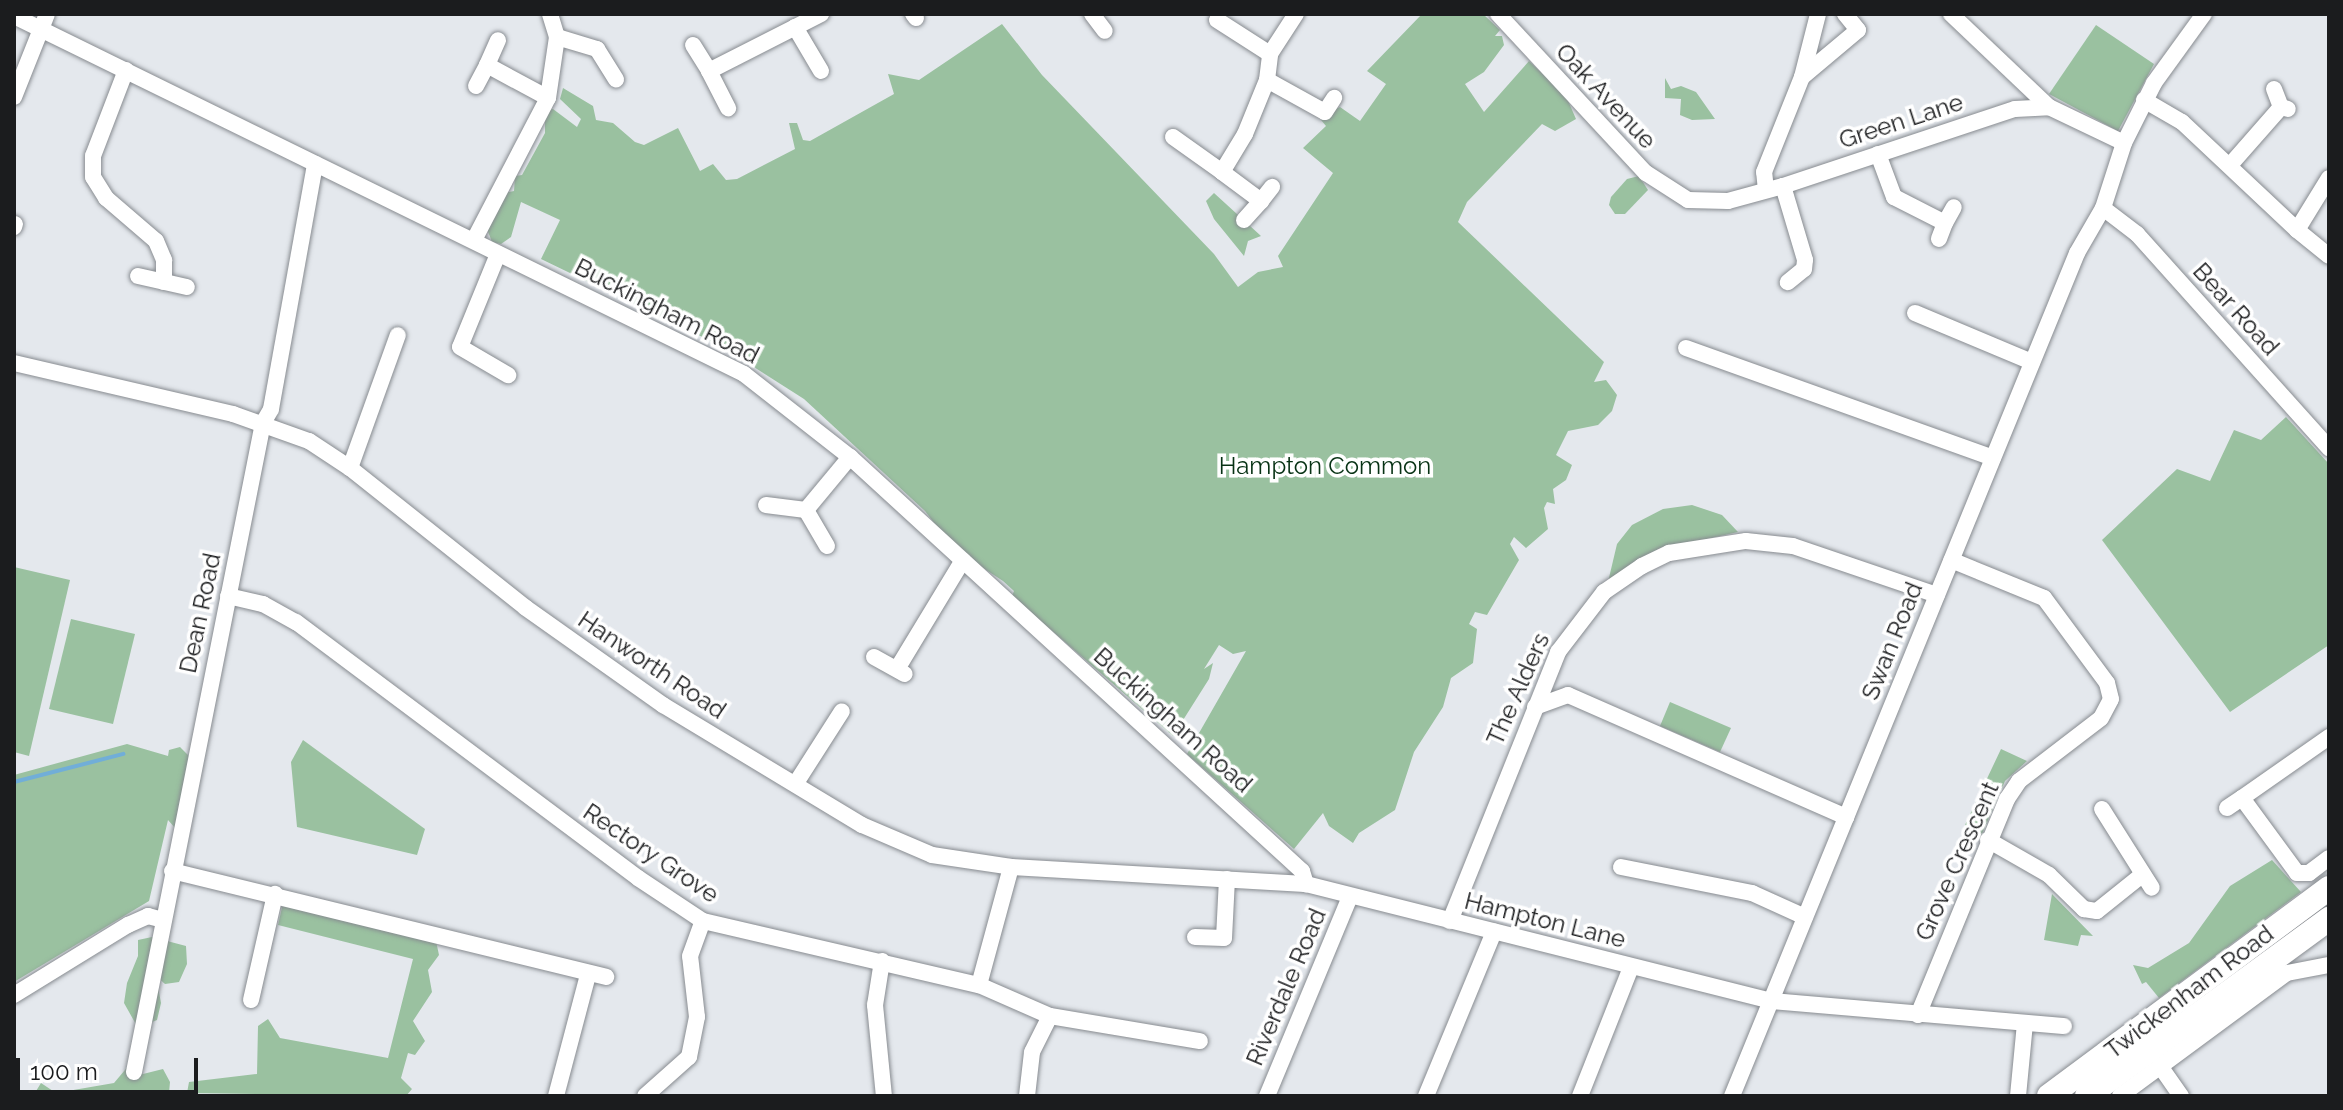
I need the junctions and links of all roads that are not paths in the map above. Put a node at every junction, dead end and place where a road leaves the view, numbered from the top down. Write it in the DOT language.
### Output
graph roads {
  1 [pos="550,14"];
  2 [pos="821,14"];
  3 [pos="1296,14"];
  4 [pos="1498,14"];
  5 [pos="1818,14"];
  6 [pos="1845,14"];
  7 [pos="2204,14"];
  8 [pos="1094,15"];
  9 [pos="14,16"];
  10 [pos="1960,17"];
  11 [pos="1217,20"];
  12 [pos="42,21"];
  13 [pos="795,27"];
  14 [pos="1105,31"];
  15 [pos="557,37"];
  16 [pos="498,40"];
  17 [pos="693,45"];
  18 [pos="1270,54"];
  19 [pos="487,65"];
  20 [pos="126,70"];
  21 [pos="709,71"];
  22 [pos="821,71"];
  23 [pos="2012,76"];
  24 [pos="1802,77"];
  25 [pos="616,80"];
  26 [pos="1267,80"];
  27 [pos="476,86"];
  28 [pos="2274,89"];
  29 [pos="14,97"];
  30 [pos="548,98"];
  31 [pos="1334,98"];
  32 [pos="2144,100"];
  33 [pos="2049,107"];
  34 [pos="728,108"];
  35 [pos="2015,109"];
  36 [pos="1173,137"];
  37 [pos="2124,143"];
  38 [pos="1878,154"];
  39 [pos="315,164"];
  40 [pos="2231,164"];
  41 [pos="1222,172"];
  42 [pos="2329,178"];
  43 [pos="1774,188"];
  44 [pos="1688,200"];
  45 [pos="1954,207"];
  46 [pos="2103,208"];
  47 [pos="1244,220"];
  48 [pos="2297,230"];
  49 [pos="474,240"];
  50 [pos="498,254"];
  51 [pos="2329,256"];
  52 [pos="138,276"];
  53 [pos="164,282"];
  54 [pos="1788,282"];
  55 [pos="187,287"];
  56 [pos="1915,313"];
  57 [pos="398,335"];
  58 [pos="1686,348"];
  59 [pos="2032,362"];
  60 [pos="14,363"];
  61 [pos="508,375"];
  62 [pos="263,423"];
  63 [pos="2329,448"];
  64 [pos="850,457"];
  65 [pos="1993,458"];
  66 [pos="350,468"];
  67 [pos="766,505"];
  68 [pos="806,510"];
  69 [pos="827,546"];
  70 [pos="963,560"];
  71 [pos="1951,560"];
  72 [pos="1937,595"];
  73 [pos="228,596"];
  74 [pos="874,657"];
  75 [pos="1553,666"];
  76 [pos="1568,695"];
  77 [pos="1535,707"];
  78 [pos="842,711"];
  79 [pos="2329,737"];
  80 [pos="796,783"];
  81 [pos="2242,798"];
  82 [pos="2227,808"];
  83 [pos="2102,809"];
  84 [pos="1846,817"];
  85 [pos="1988,840"];
  86 [pos="2329,858"];
  87 [pos="1011,867"];
  88 [pos="1621,867"];
  89 [pos="172,871"];
  90 [pos="1227,879"];
  91 [pos="1306,884"];
  92 [pos="2329,888"];
  93 [pos="275,894"];
  94 [pos="1350,897"];
  95 [pos="1805,917"];
  96 [pos="2329,919"];
  97 [pos="163,920"];
  98 [pos="703,921"];
  99 [pos="1450,921"];
  100 [pos="1494,932"];
  101 [pos="1195,937"];
  102 [pos="882,961"];
  103 [pos="2329,965"];
  104 [pos="1631,967"];
  105 [pos="588,975"];
  106 [pos="606,977"];
  107 [pos="979,985"];
  108 [pos="14,995"];
  109 [pos="251,1000"];
  110 [pos="1771,1001"];
  111 [pos="1918,1015"];
  112 [pos="1050,1016"];
  113 [pos="2025,1023"];
  114 [pos="2064,1026"];
  115 [pos="1200,1041"];
  116 [pos="2160,1066"];
  117 [pos="134,1072"];
  118 [pos="556,1096"];
  119 [pos="645,1096"];
  120 [pos="884,1096"];
  121 [pos="1027,1096"];
  122 [pos="1267,1096"];
  123 [pos="1426,1096"];
  124 [pos="1580,1096"];
  125 [pos="1732,1096"];
  126 [pos="2018,1096"];
  127 [pos="2049,1096"];
  128 [pos="2087,1096"];
  129 [pos="2120,1096"];
  130 [pos="2181,1096"];
  1 -- 15 [label="street"];
  2 -- 13 [label="street"];
  3 -- 18 [label="street"];
  4 -- 44 [label="street, Oak Avenue"];
  5 -- 24 [label="street"];
  6 -- 24 [label="street"];
  7 -- 32 [label="street, Swan Road"];
  8 -- 14 [label="street"];
  9 -- 12 [label="street, Buckingham Road"];
  10 -- 23 [label="street"];
  11 -- 18 [label="street"];
  12 -- 20 [label="street, Buckingham Road"];
  12 -- 29 [label="street"];
  13 -- 21 [label="street"];
  13 -- 22 [label="street"];
  15 -- 25 [label="street"];
  15 -- 30 [label="street"];
  16 -- 19 [label="street"];
  17 -- 21 [label="street"];
  18 -- 26 [label="street"];
  19 -- 27 [label="street"];
  19 -- 30 [label="street"];
  20 -- 39 [label="street, Buckingham Road"];
  20 -- 53 [label="street"];
  21 -- 34 [label="street"];
  23 -- 33 [label="street"];
  23 -- 35 [label="street"];
  24 -- 43 [label="street"];
  26 -- 31 [label="street"];
  26 -- 41 [label="street"];
  28 -- 40 [label="street"];
  30 -- 49 [label="street"];
  32 -- 37 [label="street, Swan Road"];
  32 -- 40 [label="street"];
  33 -- 35 [label="street, Green Lane"];
  33 -- 37 [label="street, Green Lane"];
  35 -- 38 [label="street, Green Lane"];
  36 -- 41 [label="street"];
  37 -- 46 [label="street, Swan Road"];
  38 -- 43 [label="street, Green Lane"];
  38 -- 45 [label="street"];
  39 -- 49 [label="street, Buckingham Road"];
  39 -- 62 [label="street, Dean Road"];
  40 -- 48 [label="street"];
  41 -- 47 [label="street"];
  42 -- 48 [label="street"];
  43 -- 44 [label="street, Green Lane"];
  43 -- 54 [label="street"];
  46 -- 59 [label="street, Swan Road"];
  46 -- 63 [label="street, Bear Road"];
  48 -- 51 [label="street"];
  49 -- 50 [label="street, Buckingham Road"];
  50 -- 61 [label="street"];
  50 -- 64 [label="street, Buckingham Road"];
  52 -- 53 [label="street"];
  53 -- 55 [label="street"];
  56 -- 59 [label="street"];
  57 -- 66 [label="street"];
  58 -- 65 [label="street"];
  59 -- 65 [label="street, Swan Road"];
  60 -- 62 [label="street, Hanworth Road"];
  62 -- 66 [label="street, Hanworth Road"];
  62 -- 73 [label="street, Dean Road"];
  64 -- 68 [label="street"];
  64 -- 70 [label="street, Buckingham Road"];
  65 -- 71 [label="street, Swan Road"];
  66 -- 80 [label="street, Hanworth Road"];
  67 -- 68 [label="street"];
  68 -- 69 [label="street"];
  70 -- 74 [label="street"];
  70 -- 91 [label="street, Buckingham Road"];
  71 -- 72 [label="street, Swan Road"];
  71 -- 85 [label="street, Grove Crescent"];
  72 -- 75 [label="street, The Alders"];
  72 -- 84 [label="street, Swan Road"];
  73 -- 89 [label="street, Dean Road"];
  73 -- 98 [label="street, Rectory Grove"];
  75 -- 76 [label="street"];
  75 -- 77 [label="street, The Alders"];
  76 -- 77 [label="street"];
  76 -- 84 [label="street"];
  77 -- 99 [label="street, The Alders"];
  78 -- 80 [label="street"];
  79 -- 81 [label="street"];
  80 -- 87 [label="street, Hanworth Road"];
  81 -- 82 [label="street"];
  81 -- 86 [label="street"];
  83 -- 85 [label="street"];
  84 -- 95 [label="street, Swan Road"];
  85 -- 111 [label="street, Grove Crescent"];
  87 -- 90 [label="street, Hanworth Road"];
  87 -- 107 [label="street"];
  88 -- 95 [label="street"];
  89 -- 93 [label="street"];
  89 -- 97 [label="street, Dean Road"];
  90 -- 91 [label="street, Hanworth Road"];
  90 -- 101 [label="street"];
  91 -- 94 [label="street, Hampton Lane"];
  92 -- 127 [label="highway, Twickenham Road"];
  93 -- 105 [label="street"];
  93 -- 109 [label="street"];
  94 -- 99 [label="street, Hampton Lane"];
  94 -- 122 [label="street, Riverdale Road"];
  95 -- 110 [label="street, Swan Road"];
  96 -- 128 [label="highway, Twickenham Road"];
  97 -- 108 [label="street"];
  97 -- 117 [label="street, Dean Road"];
  98 -- 102 [label="street, Rectory Grove"];
  98 -- 119 [label="street"];
  99 -- 100 [label="street, Hampton Lane"];
  100 -- 104 [label="street, Hampton Lane"];
  100 -- 123 [label="street"];
  102 -- 107 [label="street, Rectory Grove"];
  102 -- 120 [label="street"];
  103 -- 116 [label="street"];
  104 -- 110 [label="street, Hampton Lane"];
  104 -- 124 [label="street"];
  105 -- 106 [label="street"];
  105 -- 118 [label="street"];
  107 -- 112 [label="street, Rectory Grove"];
  110 -- 111 [label="street, Hampton Lane"];
  110 -- 125 [label="street, Swan Road"];
  111 -- 113 [label="street, Hampton Lane"];
  112 -- 115 [label="street, Rectory Grove"];
  112 -- 121 [label="street"];
  113 -- 114 [label="street, Hampton Lane"];
  113 -- 126 [label="street"];
  116 -- 129 [label="street"];
  116 -- 130 [label="street"];
}
